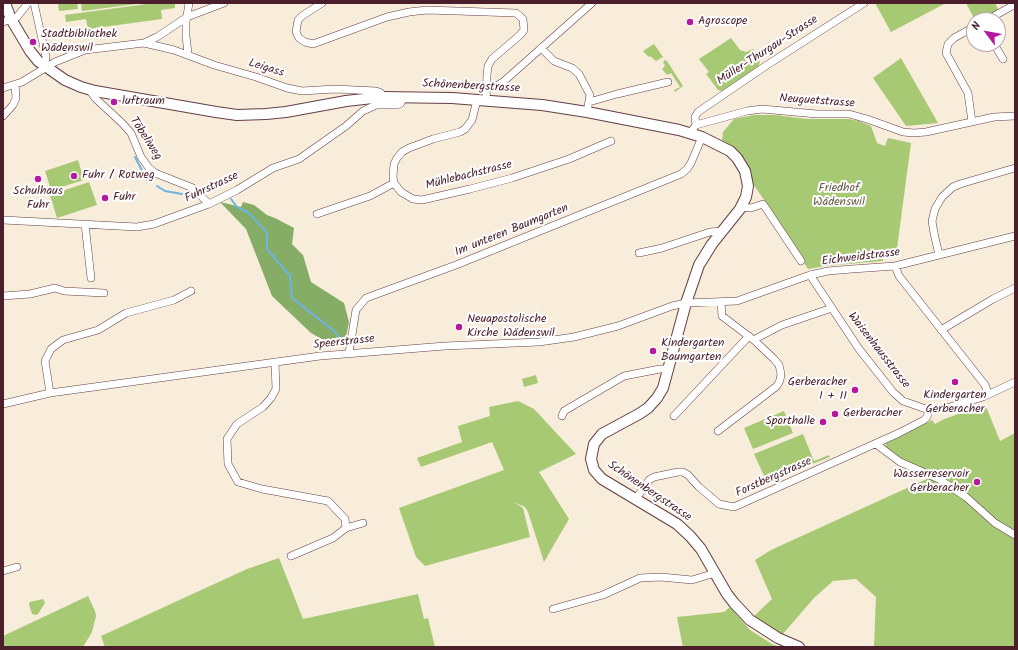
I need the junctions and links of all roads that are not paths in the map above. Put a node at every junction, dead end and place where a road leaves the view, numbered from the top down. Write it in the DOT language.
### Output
graph roads {
  1 [pos="6,3"];
  2 [pos="28,3"];
  3 [pos="34,3"];
  4 [pos="189,3"];
  5 [pos="224,3"];
  6 [pos="322,3"];
  7 [pos="592,3"];
  8 [pos="864,3"];
  9 [pos="1015,6"];
  10 [pos="1001,12"];
  11 [pos="187,16"];
  12 [pos="7,21"];
  13 [pos="966,31"];
  14 [pos="144,43"];
  15 [pos="541,48"];
  16 [pos="999,52"];
  17 [pos="188,54"];
  18 [pos="1003,59"];
  19 [pos="45,67"];
  20 [pos="668,82"];
  21 [pos="15,85"];
  22 [pos="487,87"];
  23 [pos="3,88"];
  24 [pos="89,89"];
  25 [pos="382,97"];
  26 [pos="403,97"];
  27 [pos="481,100"];
  28 [pos="588,107"];
  29 [pos="3,116"];
  30 [pos="1015,116"];
  31 [pos="972,122"];
  32 [pos="693,129"];
  33 [pos="702,137"];
  34 [pos="611,141"];
  35 [pos="1015,168"];
  36 [pos="394,183"];
  37 [pos="209,204"];
  38 [pos="742,207"];
  39 [pos="317,214"];
  40 [pos="3,220"];
  41 [pos="85,224"];
  42 [pos="722,231"];
  43 [pos="1015,236"];
  44 [pos="639,253"];
  45 [pos="940,255"];
  46 [pos="801,261"];
  47 [pos="895,266"];
  48 [pos="810,275"];
  49 [pos="91,278"];
  50 [pos="1015,288"];
  51 [pos="191,291"];
  52 [pos="104,293"];
  53 [pos="3,296"];
  54 [pos="721,302"];
  55 [pos="686,303"];
  56 [pos="832,308"];
  57 [pos="941,330"];
  58 [pos="752,338"];
  59 [pos="348,353"];
  60 [pos="275,362"];
  61 [pos="669,369"];
  62 [pos="1015,382"];
  63 [pos="50,393"];
  64 [pos="988,393"];
  65 [pos="4,402"];
  66 [pos="929,410"];
  67 [pos="562,416"];
  68 [pos="674,416"];
  69 [pos="718,431"];
  70 [pos="876,444"];
  71 [pos="635,500"];
  72 [pos="363,523"];
  73 [pos="346,528"];
  74 [pos="1015,535"];
  75 [pos="291,556"];
  76 [pos="17,567"];
  77 [pos="3,571"];
  78 [pos="715,573"];
  79 [pos="553,609"];
  80 [pos="799,647"];
  1 -- 12 [label="street, Schönenbergstrasse"];
  2 -- 12 [label="street"];
  3 -- 19 [label="street"];
  4 -- 11 [label="street"];
  5 -- 11 [label="street"];
  6 -- 22 [label="street"];
  7 -- 15 [label="street"];
  8 -- 32 [label="street, Müller-Thurgau-Strasse"];
  9 -- 10 [label="street"];
  11 -- 14 [label="street"];
  11 -- 17 [label="street"];
  12 -- 19 [label="street, Schönenbergstrasse"];
  13 -- 31 [label="street"];
  14 -- 17 [label="street, Leigass"];
  14 -- 19 [label="street"];
  15 -- 22 [label="street"];
  15 -- 28 [label="street"];
  16 -- 18 [label="street"];
  17 -- 25 [label="street, Leigass"];
  19 -- 21 [label="street"];
  19 -- 24 [label="street, Schönenbergstrasse"];
  20 -- 28 [label="street"];
  21 -- 23 [label="street"];
  21 -- 29 [label="street"];
  22 -- 27 [label="street"];
  24 -- 25 [label="street, Schönenbergstrasse"];
  24 -- 37 [label="street, Töbeliweg"];
  25 -- 26 [label="street, Schönenbergstrasse"];
  26 -- 27 [label="street, Schönenbergstrasse"];
  26 -- 37 [label="street, Fuhrstrasse"];
  27 -- 28 [label="street, Schönenbergstrasse"];
  27 -- 36 [label="street"];
  28 -- 32 [label="street, Schönenbergstrasse"];
  30 -- 31 [label="street, Neuguetstrasse"];
  31 -- 32 [label="street, Neuguetstrasse"];
  32 -- 33 [label="street, Schönenbergstrasse"];
  33 -- 38 [label="street, Schönenbergstrasse"];
  33 -- 59 [label="street, Im unteren Baumgarten"];
  34 -- 36 [label="street, Mühlebachstrasse"];
  35 -- 45 [label="street"];
  36 -- 39 [label="street"];
  37 -- 41 [label="street, Fuhrstrasse"];
  38 -- 42 [label="street, Schönenbergstrasse"];
  38 -- 46 [label="street"];
  40 -- 41 [label="street, Fuhrstrasse"];
  41 -- 49 [label="street"];
  42 -- 44 [label="street"];
  42 -- 55 [label="street, Schönenbergstrasse"];
  43 -- 45 [label="street, Eichweidstrasse"];
  45 -- 47 [label="street, Eichweidstrasse"];
  47 -- 48 [label="street, Eichweidstrasse"];
  47 -- 57 [label="street"];
  48 -- 54 [label="street, Eichweidstrasse"];
  48 -- 56 [label="street, Waisenhausstrasse"];
  50 -- 57 [label="street"];
  51 -- 63 [label="street"];
  52 -- 53 [label="street"];
  54 -- 55 [label="street, Eichweidstrasse"];
  54 -- 58 [label="street"];
  55 -- 59 [label="street, Speerstrasse"];
  55 -- 61 [label="street, Schönenbergstrasse"];
  56 -- 58 [label="street"];
  56 -- 66 [label="street, Waisenhausstrasse"];
  57 -- 64 [label="street"];
  58 -- 68 [label="street"];
  58 -- 69 [label="street"];
  59 -- 60 [label="street, Speerstrasse"];
  60 -- 63 [label="street, Speerstrasse"];
  60 -- 73 [label="street"];
  61 -- 67 [label="street"];
  61 -- 71 [label="street, Schönenbergstrasse"];
  62 -- 64 [label="street, Waisenhausstrasse"];
  63 -- 65 [label="street, Speerstrasse"];
  64 -- 66 [label="street, Waisenhausstrasse"];
  66 -- 70 [label="street, Forstbergstrasse"];
  70 -- 71 [label="street, Forstbergstrasse"];
  70 -- 74 [label="street"];
  71 -- 78 [label="street, Schönenbergstrasse"];
  72 -- 73 [label="street"];
  73 -- 75 [label="street"];
  76 -- 77 [label="street"];
  78 -- 79 [label="street"];
  78 -- 80 [label="street, Schönenbergstrasse"];
}
